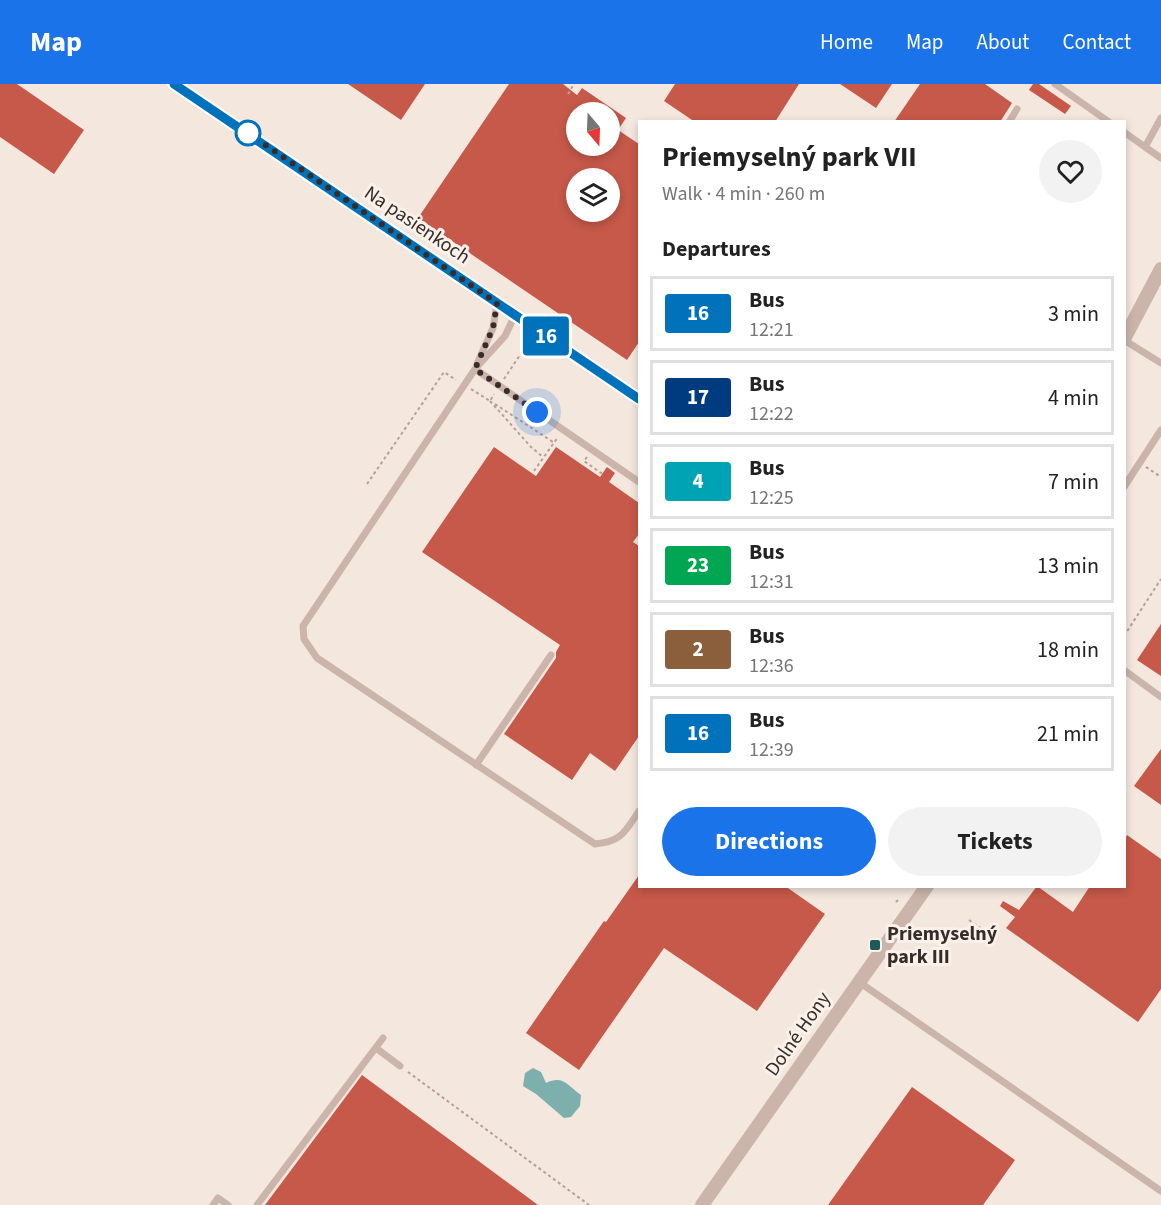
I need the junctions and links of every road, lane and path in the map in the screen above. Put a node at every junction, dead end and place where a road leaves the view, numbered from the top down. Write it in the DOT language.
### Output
graph roads {
  1 [pos="174,84"];
  2 [pos="574,84"];
  3 [pos="1055,84"];
  4 [pos="568,94"];
  5 [pos="1017,109"];
  6 [pos="1161,118"];
  7 [pos="1010,120"];
  8 [pos="1105,120"];
  9 [pos="1126,133"];
  10 [pos="1145,147"];
  11 [pos="1161,158"];
  12 [pos="1161,269"];
  13 [pos="497,303"];
  14 [pos="515,315"];
  15 [pos="1126,336"];
  16 [pos="1126,341"];
  17 [pos="1161,363"];
  18 [pos="475,369"];
  19 [pos="638,398"];
  20 [pos="1161,430"];
  21 [pos="559,434"];
  22 [pos="554,442"];
  23 [pos="588,455"];
  24 [pos="543,457"];
  25 [pos="610,462"];
  26 [pos="1140,462"];
  27 [pos="534,471"];
  28 [pos="1161,477"];
  29 [pos="638,481"];
  30 [pos="1126,484"];
  31 [pos="1161,579"];
  32 [pos="1126,633"];
  33 [pos="551,655"];
  34 [pos="1126,671"];
  35 [pos="1161,697"];
  36 [pos="476,765"];
  37 [pos="638,813"];
  38 [pos="926,888"];
  39 [pos="969,920"];
  40 [pos="986,932"];
  41 [pos="859,982"];
  42 [pos="383,1038"];
  43 [pos="376,1048"];
  44 [pos="400,1066"];
  45 [pos="1161,1191"];
  46 [pos="213,1205"];
  47 [pos="228,1205"];
  48 [pos="257,1205"];
  49 [pos="589,1205"];
  50 [pos="702,1205"];
  1 -- 13 [label="street, Na pasienkoch"];
  2 -- 4 [label="path"];
  3 -- 8 [label="lane"];
  5 -- 7 [label="lane"];
  6 -- 10 [label="lane"];
  9 -- 10 [label="lane"];
  10 -- 11 [label="lane"];
  12 -- 15 [label="street"];
  13 -- 14 [label="street, Na pasienkoch"];
  13 -- 18 [label="lane"];
  14 -- 18 [label="lane"];
  14 -- 19 [label="street, Na pasienkoch"];
  16 -- 17 [label="lane"];
  18 -- 25 [label="lane"];
  18 -- 36 [label="lane"];
  20 -- 26 [label="lane"];
  21 -- 22 [label="path"];
  22 -- 24 [label="path"];
  22 -- 24 [label="path"];
  23 -- 25 [label="path"];
  24 -- 27 [label="path"];
  25 -- 29 [label="lane"];
  26 -- 28 [label="path"];
  26 -- 30 [label="lane"];
  31 -- 32 [label="path"];
  33 -- 36 [label="lane"];
  34 -- 35 [label="lane"];
  36 -- 37 [label="lane"];
  38 -- 41 [label="street, Dolné Hony"];
  39 -- 40 [label="path"];
  41 -- 45 [label="lane"];
  41 -- 50 [label="street, Dolné Hony"];
  42 -- 43 [label="lane"];
  43 -- 44 [label="lane"];
  43 -- 48 [label="lane"];
  44 -- 49 [label="path"];
  46 -- 47 [label="lane"];
}
